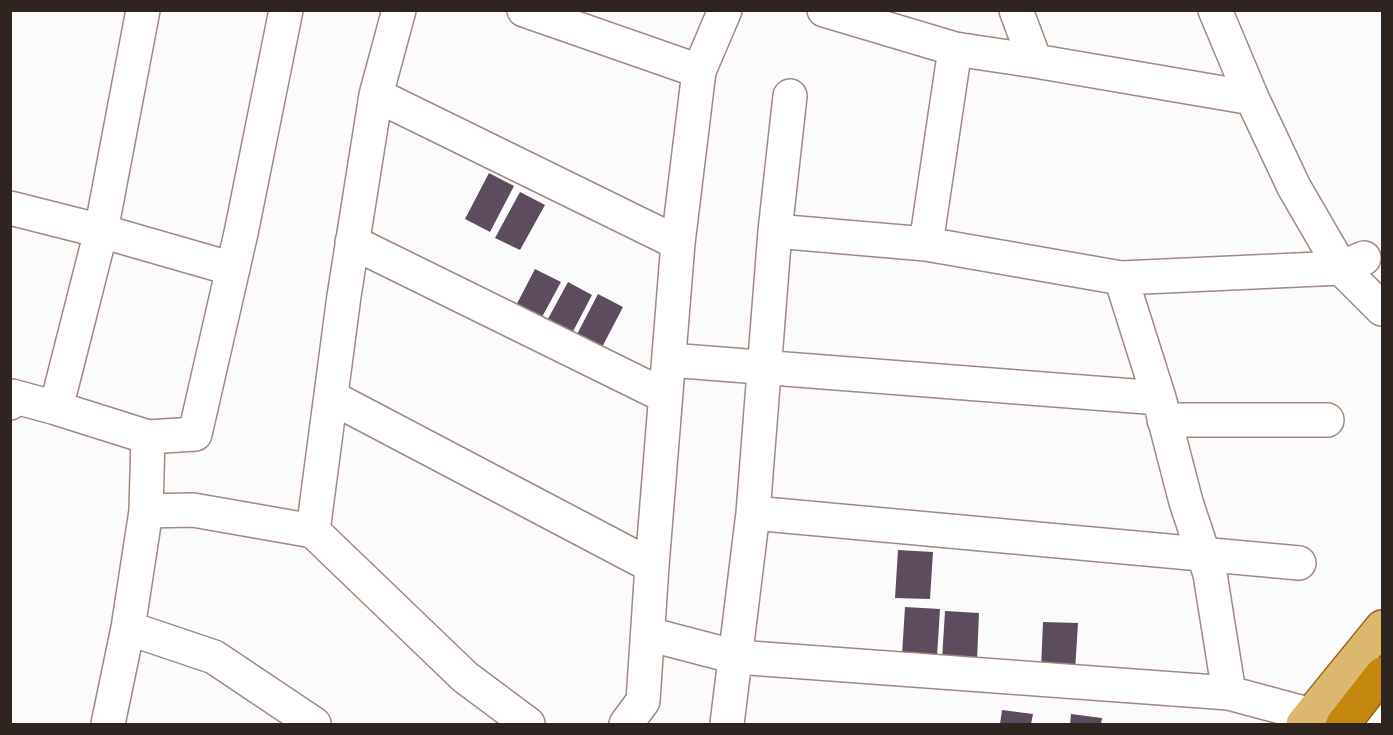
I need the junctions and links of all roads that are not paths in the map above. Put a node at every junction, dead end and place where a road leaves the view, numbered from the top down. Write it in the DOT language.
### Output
graph roads {
  1 [pos="143,10"];
  2 [pos="286,10"];
  3 [pos="399,10"];
  4 [pos="524,10"];
  5 [pos="725,10"];
  6 [pos="824,10"];
  7 [pos="1016,10"];
  8 [pos="1215,10"];
  9 [pos="1236,10"];
  10 [pos="955,49"];
  11 [pos="1035,61"];
  12 [pos="699,71"];
  13 [pos="376,95"];
  14 [pos="790,96"];
  15 [pos="1252,98"];
  16 [pos="1305,184"];
  17 [pos="10,208"];
  18 [pos="101,231"];
  19 [pos="775,231"];
  20 [pos="352,242"];
  21 [pos="678,243"];
  22 [pos="926,244"];
  23 [pos="1362,268"];
  24 [pos="233,270"];
  25 [pos="1121,278"];
  26 [pos="1383,309"];
  27 [pos="669,360"];
  28 [pos="763,369"];
  29 [pos="665,396"];
  30 [pos="331,397"];
  31 [pos="11,398"];
  32 [pos="56,408"];
  33 [pos="1161,409"];
  34 [pos="1327,420"];
  35 [pos="148,437"];
  36 [pos="146,510"];
  37 [pos="753,513"];
  38 [pos="313,531"];
  39 [pos="1204,555"];
  40 [pos="1299,564"];
  41 [pos="652,566"];
  42 [pos="1383,627"];
  43 [pos="128,628"];
  44 [pos="648,634"];
  45 [pos="736,657"];
  46 [pos="1383,674"];
  47 [pos="1229,693"];
  48 [pos="1307,720"];
  49 [pos="108,724"];
  50 [pos="314,724"];
  51 [pos="528,724"];
  52 [pos="626,724"];
  53 [pos="727,724"];
  54 [pos="1343,724"];
  1 -- 18 [label="street"];
  2 -- 24 [label="street"];
  3 -- 13 [label="street"];
  4 -- 12 [label="street"];
  5 -- 12 [label="street"];
  6 -- 10 [label="street"];
  7 -- 11 [label="street"];
  8 -- 15 [label="street"];
  9 -- 16 [label="street"];
  10 -- 11 [label="street"];
  10 -- 22 [label="street"];
  11 -- 15 [label="street"];
  12 -- 21 [label="street"];
  13 -- 20 [label="street"];
  13 -- 21 [label="street"];
  14 -- 19 [label="street"];
  15 -- 16 [label="street"];
  16 -- 23 [label="street"];
  17 -- 18 [label="street"];
  18 -- 24 [label="street"];
  18 -- 32 [label="street"];
  19 -- 22 [label="street"];
  19 -- 28 [label="street"];
  20 -- 29 [label="street"];
  20 -- 30 [label="street"];
  21 -- 27 [label="street"];
  22 -- 25 [label="street"];
  23 -- 25 [label="street"];
  23 -- 26 [label="street"];
  24 -- 35 [label="street"];
  25 -- 33 [label="street"];
  27 -- 28 [label="street"];
  27 -- 29 [label="street"];
  28 -- 33 [label="street"];
  28 -- 37 [label="street"];
  29 -- 41 [label="street"];
  30 -- 38 [label="street"];
  30 -- 41 [label="street"];
  31 -- 32 [label="street"];
  32 -- 35 [label="street"];
  33 -- 34 [label="street"];
  33 -- 39 [label="street"];
  35 -- 36 [label="street"];
  36 -- 38 [label="street"];
  36 -- 43 [label="street"];
  37 -- 39 [label="street"];
  37 -- 45 [label="street"];
  38 -- 51 [label="street"];
  39 -- 40 [label="street"];
  39 -- 47 [label="street"];
  41 -- 44 [label="street"];
  42 -- 48 [label="main road"];
  43 -- 49 [label="street"];
  43 -- 50 [label="street"];
  44 -- 45 [label="street"];
  44 -- 52 [label="street"];
  45 -- 47 [label="street"];
  45 -- 53 [label="street"];
  46 -- 54 [label="highway"];
  47 -- 48 [label="street"];
}
